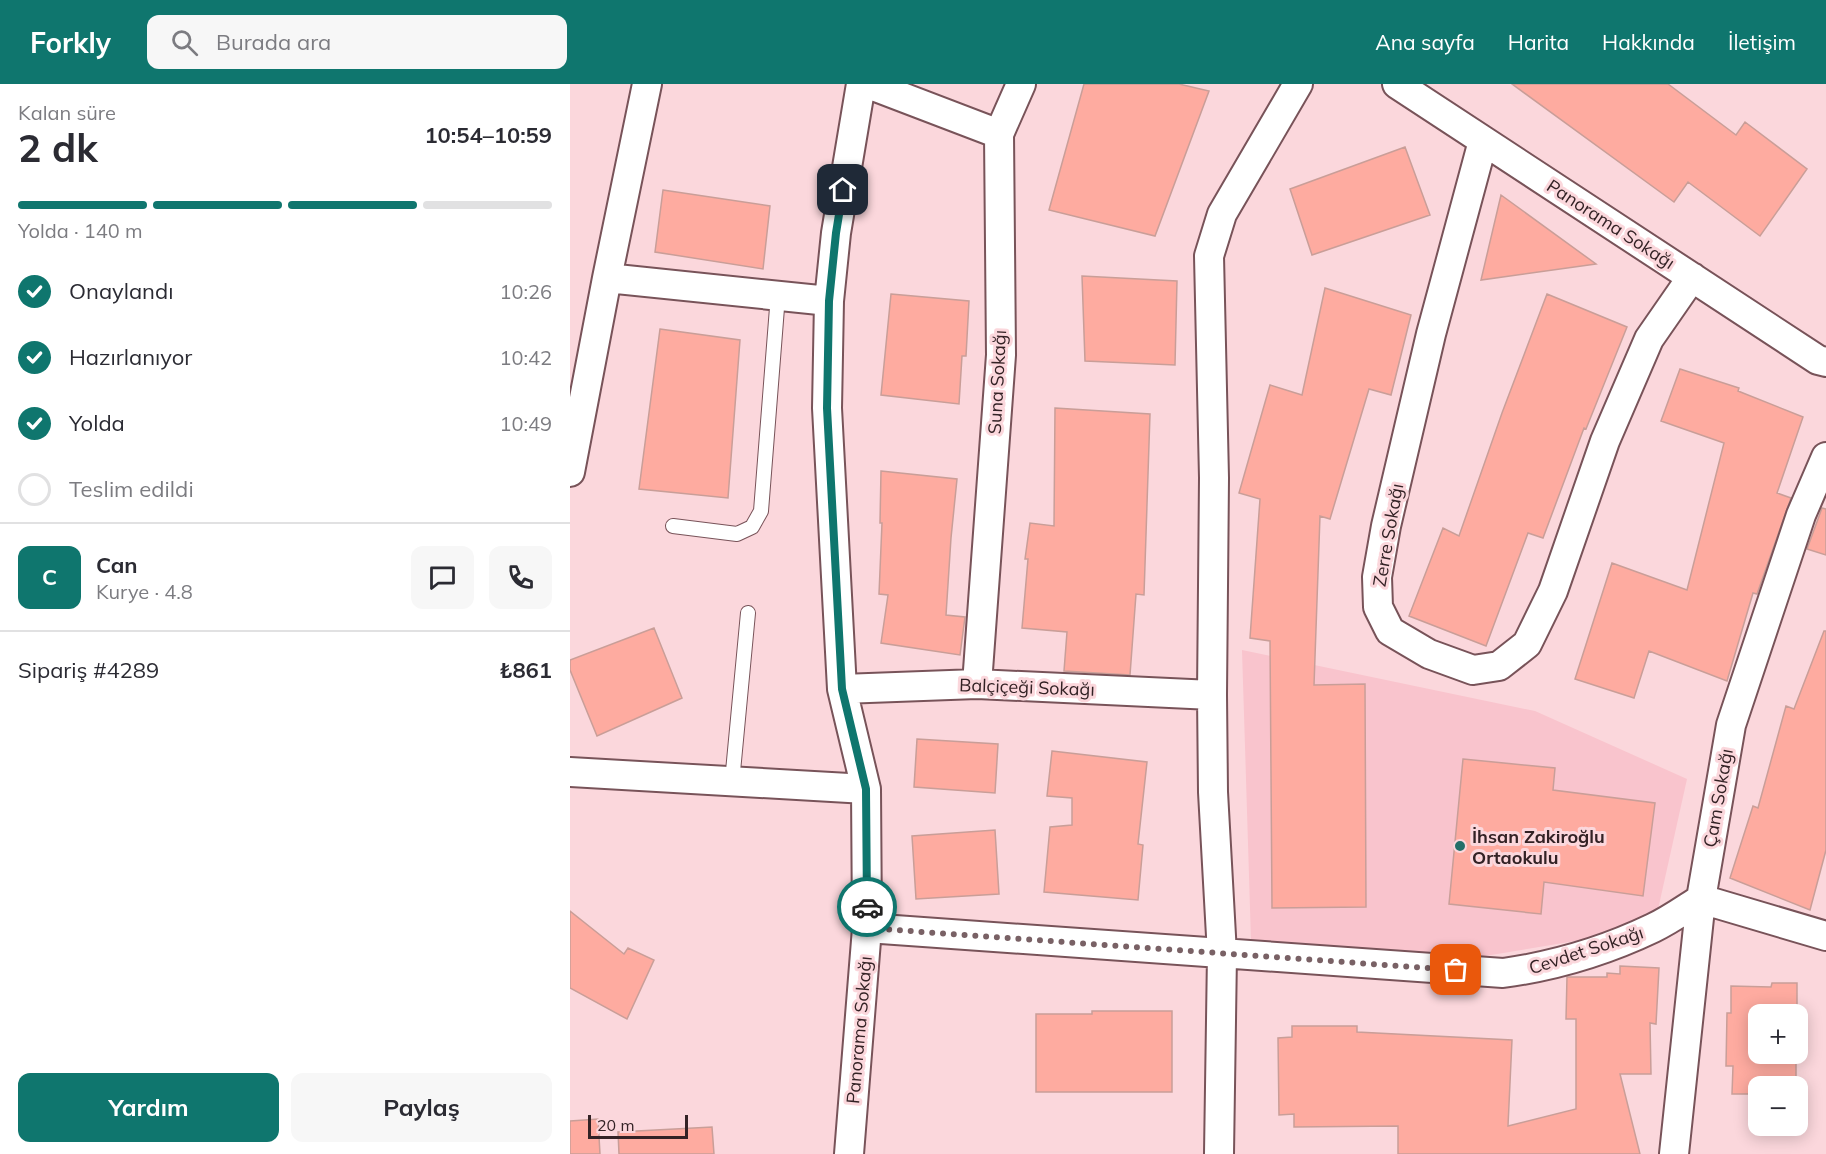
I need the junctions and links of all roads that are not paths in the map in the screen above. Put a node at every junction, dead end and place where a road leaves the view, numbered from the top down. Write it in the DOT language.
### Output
graph roads {
  1 [pos="647,84"];
  2 [pos="861,84"];
  3 [pos="868,84"];
  4 [pos="1021,84"];
  5 [pos="1298,84"];
  6 [pos="1397,84"];
  7 [pos="999,134"];
  8 [pos="1483,141"];
  9 [pos="1692,277"];
  10 [pos="607,278"];
  11 [pos="778,295"];
  12 [pos="829,301"];
  13 [pos="1826,362"];
  14 [pos="1826,457"];
  15 [pos="570,472"];
  16 [pos="673,526"];
  17 [pos="748,613"];
  18 [pos="977,684"];
  19 [pos="842,689"];
  20 [pos="1212,695"];
  21 [pos="570,772"];
  22 [pos="732,782"];
  23 [pos="866,789"];
  24 [pos="1701,899"];
  25 [pos="867,928"];
  26 [pos="1826,936"];
  27 [pos="1222,954"];
  28 [pos="849,1154"];
  29 [pos="1219,1154"];
  30 [pos="1674,1154"];
  1 -- 10 [label="street"];
  2 -- 12 [label="street, Panorama Sokağı"];
  3 -- 7 [label="street"];
  4 -- 7 [label="street, Suna Sokağı"];
  5 -- 20 [label="street"];
  6 -- 8 [label="street, Panorama Sokağı"];
  7 -- 18 [label="street, Suna Sokağı"];
  8 -- 9 [label="street, Panorama Sokağı"];
  8 -- 9 [label="street, Zerre Sokağı"];
  9 -- 13 [label="street, Panorama Sokağı"];
  10 -- 11 [label="street"];
  10 -- 15 [label="street"];
  11 -- 12 [label="street"];
  11 -- 16 [label="lane"];
  12 -- 19 [label="street, Panorama Sokağı"];
  14 -- 24 [label="street, Çam Sokağı"];
  17 -- 22 [label="lane"];
  18 -- 19 [label="street, Balçiçeği Sokağı"];
  18 -- 20 [label="street, Balçiçeği Sokağı"];
  19 -- 23 [label="street, Panorama Sokağı"];
  20 -- 27 [label="street"];
  21 -- 22 [label="street"];
  22 -- 23 [label="street"];
  23 -- 25 [label="street, Panorama Sokağı"];
  24 -- 26 [label="street"];
  24 -- 27 [label="street, Cevdet Sokağı"];
  24 -- 30 [label="street, Çam Sokağı"];
  25 -- 27 [label="street, Cevdet Sokağı"];
  25 -- 28 [label="street, Panorama Sokağı"];
  27 -- 29 [label="street"];
}
